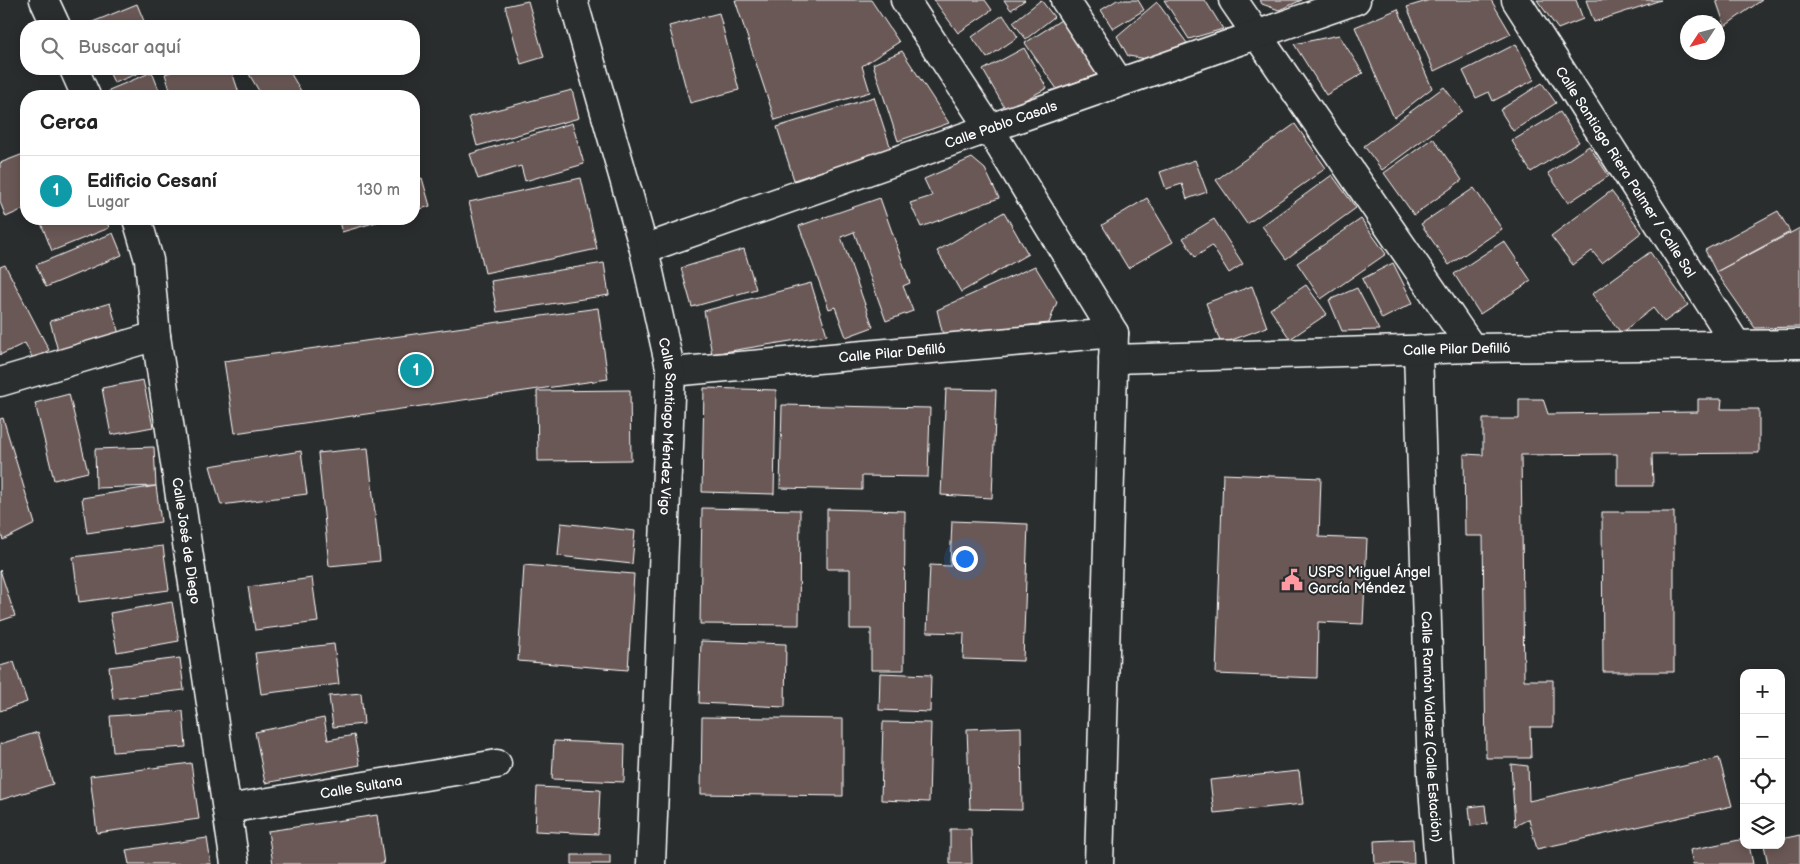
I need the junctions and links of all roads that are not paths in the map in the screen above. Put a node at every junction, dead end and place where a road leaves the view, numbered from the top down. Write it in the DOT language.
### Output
graph roads {
  1 [pos="44,0"];
  2 [pos="573,0"];
  3 [pos="904,0"];
  4 [pos="1065,0"];
  5 [pos="1233,0"];
  6 [pos="1356,0"];
  7 [pos="1516,0"];
  8 [pos="53,20"];
  9 [pos="1256,34"];
  10 [pos="77,75"];
  11 [pos="1119,82"];
  12 [pos="83,90"];
  13 [pos="989,128"];
  14 [pos="140,225"];
  15 [pos="644,248"];
  16 [pos="156,336"];
  17 [pos="1736,344"];
  18 [pos="1800,344"];
  19 [pos="1113,346"];
  20 [pos="1472,348"];
  21 [pos="1418,351"];
  22 [pos="671,372"];
  23 [pos="0,382"];
  24 [pos="497,764"];
  25 [pos="227,809"];
  26 [pos="235,864"];
  27 [pos="651,864"];
  28 [pos="1099,864"];
  29 [pos="1439,864"];
  1 -- 8 [label="street"];
  2 -- 15 [label="street, Calle Santiago Méndez Vigo"];
  3 -- 13 [label="street"];
  4 -- 11 [label="street"];
  5 -- 9 [label="street"];
  6 -- 9 [label="street, Calle Pablo Casals"];
  7 -- 17 [label="street, Calle Santiago Riera Palmer / Calle Sol"];
  9 -- 11 [label="street, Calle Pablo Casals"];
  9 -- 20 [label="street"];
  10 -- 12 [label="street"];
  11 -- 13 [label="street, Calle Pablo Casals"];
  13 -- 15 [label="street, Calle Pablo Casals"];
  13 -- 19 [label="street"];
  14 -- 16 [label="street, Calle José de Diego"];
  15 -- 22 [label="street, Calle Santiago Méndez Vigo"];
  16 -- 23 [label="street"];
  16 -- 25 [label="street, Calle José de Diego"];
  17 -- 18 [label="street, Calle Pilar Defilló"];
  17 -- 20 [label="street, Calle Pilar Defilló"];
  19 -- 21 [label="street, Calle Pilar Defilló"];
  19 -- 22 [label="street, Calle Pilar Defilló"];
  19 -- 28 [label="street"];
  20 -- 21 [label="street, Calle Pilar Defilló"];
  21 -- 29 [label="street, Calle Ramón Valdez (Calle Estación)"];
  22 -- 27 [label="street, Calle Santiago Méndez Vigo"];
  24 -- 25 [label="street, Calle Sultana"];
  25 -- 26 [label="street, Calle José de Diego"];
}
